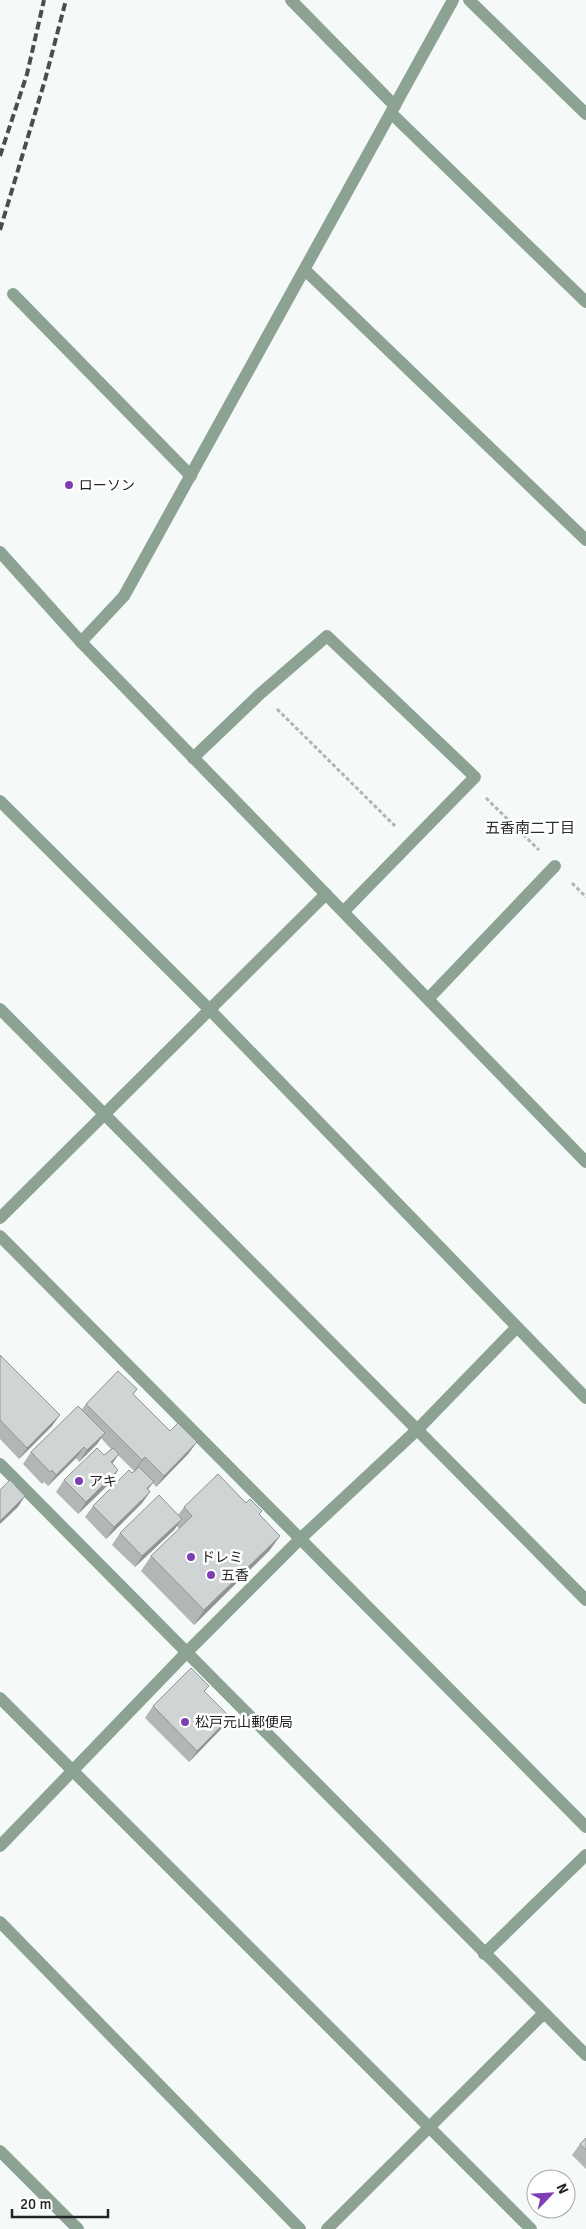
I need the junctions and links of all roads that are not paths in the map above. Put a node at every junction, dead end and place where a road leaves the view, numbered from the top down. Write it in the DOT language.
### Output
graph roads {
  1 [pos="291,0"];
  2 [pos="453,0"];
  3 [pos="469,0"];
  4 [pos="393,109"];
  5 [pos="586,114"];
  6 [pos="305,270"];
  7 [pos="13,294"];
  8 [pos="586,302"];
  9 [pos="190,476"];
  10 [pos="586,540"];
  11 [pos="0,552"];
  12 [pos="81,642"];
  13 [pos="193,758"];
  14 [pos="0,801"];
  15 [pos="555,866"];
  16 [pos="326,894"];
  17 [pos="344,911"];
  18 [pos="428,999"];
  19 [pos="0,1009"];
  20 [pos="209,1009"];
  21 [pos="104,1113"];
  22 [pos="586,1162"];
  23 [pos="0,1218"];
  24 [pos="0,1236"];
  25 [pos="517,1327"];
  26 [pos="586,1398"];
  27 [pos="418,1429"];
  28 [pos="0,1464"];
  29 [pos="300,1539"];
  30 [pos="586,1600"];
  31 [pos="188,1651"];
  32 [pos="0,1698"];
  33 [pos="72,1771"];
  34 [pos="586,1827"];
  35 [pos="0,1846"];
  36 [pos="586,1855"];
  37 [pos="0,1922"];
  38 [pos="484,1954"];
  39 [pos="543,2014"];
  40 [pos="586,2055"];
  41 [pos="429,2127"];
  42 [pos="0,2151"];
  43 [pos="78,2229"];
  44 [pos="300,2229"];
  45 [pos="328,2229"];
  46 [pos="531,2229"];
  1 -- 4 [label="street"];
  2 -- 4 [label="street"];
  3 -- 5 [label="street"];
  4 -- 6 [label="street"];
  4 -- 8 [label="street"];
  6 -- 9 [label="street"];
  6 -- 10 [label="street"];
  7 -- 9 [label="street"];
  9 -- 12 [label="street"];
  11 -- 12 [label="street"];
  12 -- 13 [label="street"];
  13 -- 16 [label="street"];
  13 -- 17 [label="street"];
  14 -- 20 [label="street"];
  15 -- 18 [label="street"];
  16 -- 17 [label="street"];
  16 -- 20 [label="street"];
  17 -- 18 [label="street"];
  18 -- 22 [label="street"];
  19 -- 21 [label="street"];
  20 -- 21 [label="street"];
  20 -- 25 [label="street"];
  21 -- 23 [label="street"];
  21 -- 27 [label="street"];
  24 -- 29 [label="street"];
  25 -- 26 [label="street"];
  25 -- 27 [label="street"];
  27 -- 29 [label="street"];
  27 -- 30 [label="street"];
  28 -- 31 [label="street"];
  29 -- 31 [label="street"];
  29 -- 34 [label="street"];
  31 -- 33 [label="street"];
  31 -- 38 [label="street"];
  32 -- 33 [label="street"];
  33 -- 35 [label="street"];
  33 -- 41 [label="street"];
  36 -- 38 [label="street"];
  37 -- 44 [label="street"];
  38 -- 39 [label="street"];
  39 -- 40 [label="street"];
  39 -- 41 [label="street"];
  41 -- 45 [label="street"];
  41 -- 46 [label="street"];
  42 -- 43 [label="street"];
}
